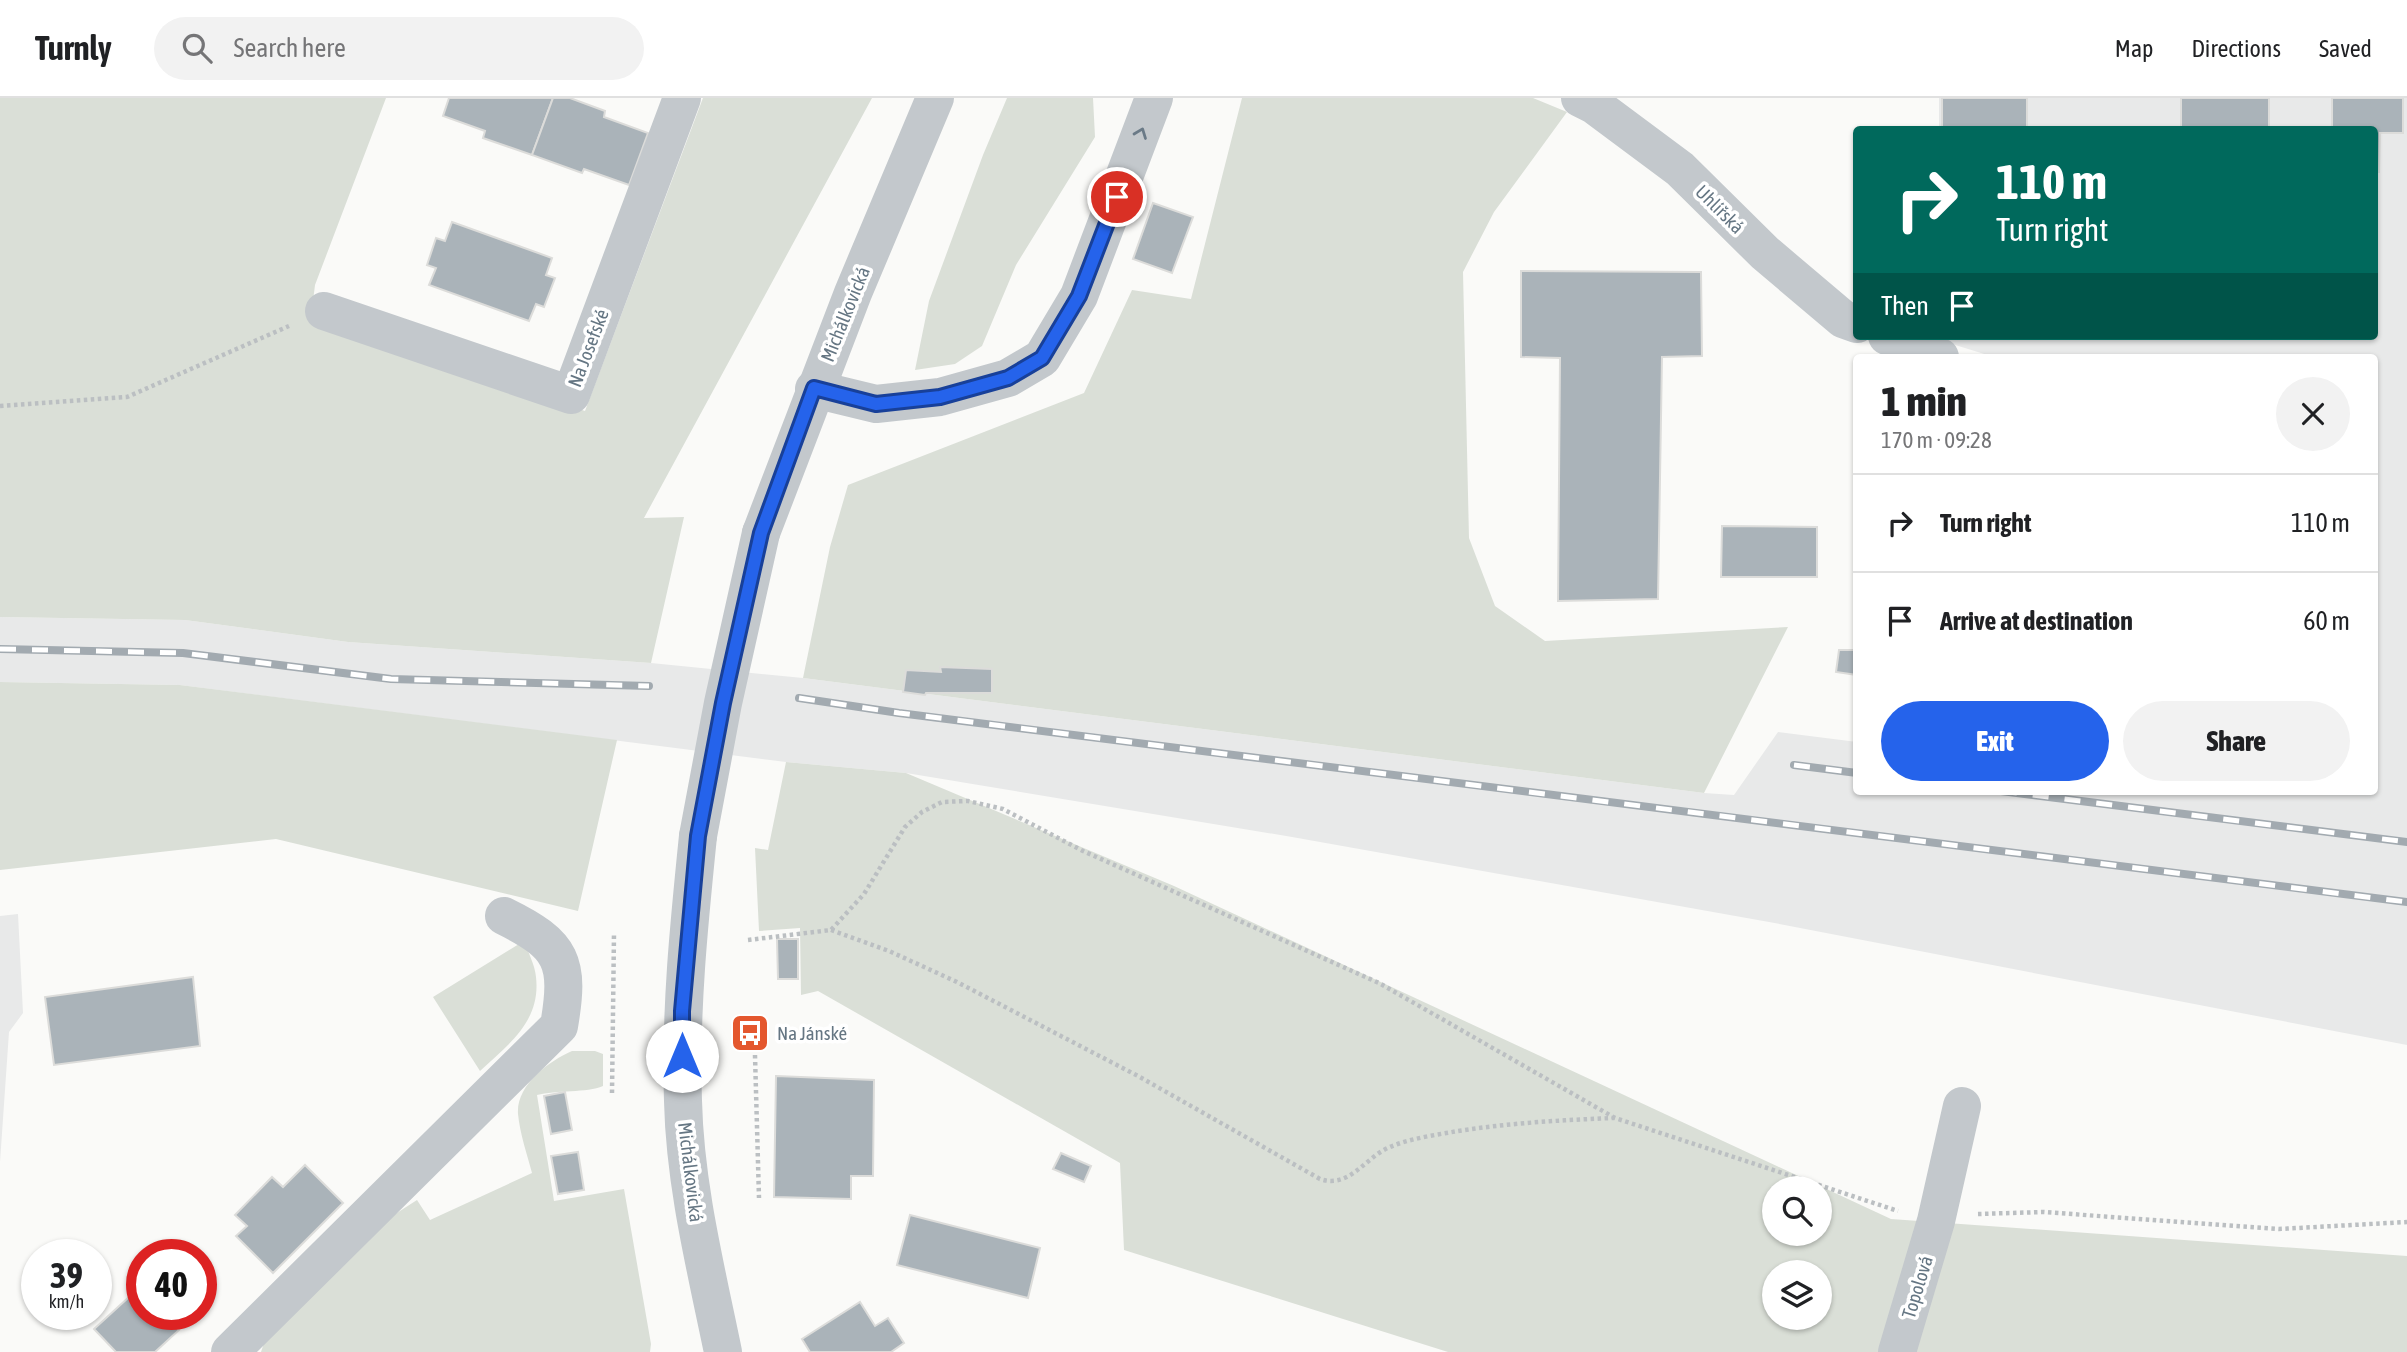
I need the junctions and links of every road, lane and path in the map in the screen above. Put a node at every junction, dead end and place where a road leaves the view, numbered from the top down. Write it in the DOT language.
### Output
graph roads {
  1 [pos="682,98"];
  2 [pos="935,98"];
  3 [pos="1154,98"];
  4 [pos="1580,98"];
  5 [pos="324,311"];
  6 [pos="1853,323"];
  7 [pos="1897,340"];
  8 [pos="1932,354"];
  9 [pos="814,388"];
  10 [pos="0,406"];
  11 [pos="504,916"];
  12 [pos="831,930"];
  13 [pos="614,933"];
  14 [pos="748,940"];
  15 [pos="754,1020"];
  16 [pos="612,1093"];
  17 [pos="1962,1106"];
  18 [pos="1615,1118"];
  19 [pos="759,1198"];
  20 [pos="1936,1221"];
  21 [pos="2407,1222"];
  22 [pos="720,1336"];
  23 [pos="230,1352"];
  24 [pos="1897,1352"];
  1 -- 5 [label="street, Na Josefské"];
  2 -- 9 [label="street, Michálkovická"];
  9 -- 3 [label="street, one-way"];
  4 -- 6 [label="street, Uhlířská"];
  5 -- 10 [label="path"];
  7 -- 8 [label="street"];
  9 -- 22 [label="street, Michálkovická, bridge"];
  11 -- 23 [label="street"];
  12 -- 14 [label="path"];
  12 -- 18 [label="path"];
  12 -- 18 [label="path"];
  13 -- 16 [label="path"];
  15 -- 19 [label="path"];
  17 -- 20 [label="street, Topolová"];
  18 -- 20 [label="path"];
  20 -- 21 [label="path"];
  20 -- 24 [label="street, Topolová"];
}
